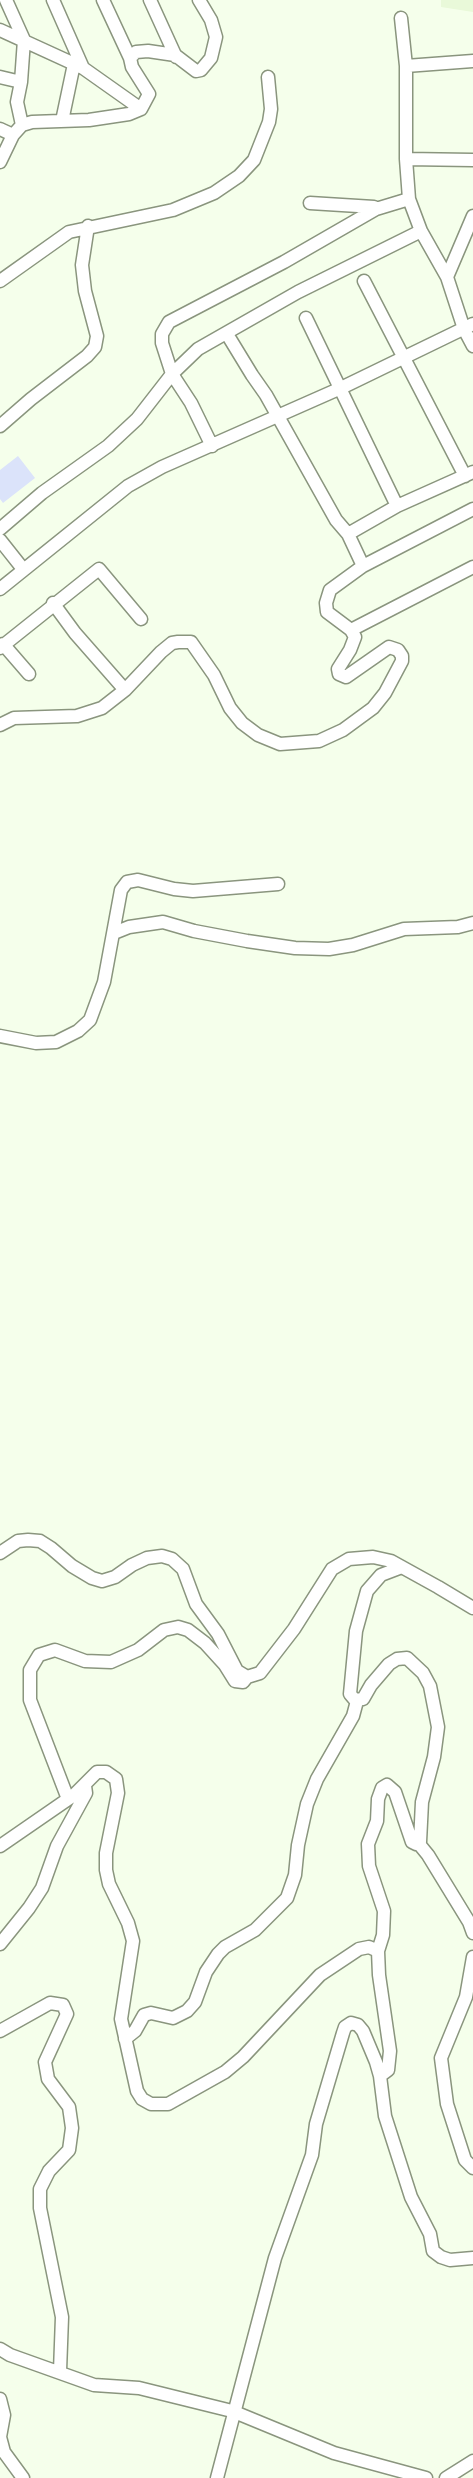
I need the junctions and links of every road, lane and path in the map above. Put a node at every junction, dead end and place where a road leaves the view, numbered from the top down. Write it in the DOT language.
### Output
graph roads {
  1 [pos="6,0"];
  2 [pos="53,0"];
  3 [pos="103,0"];
  4 [pos="150,0"];
  5 [pos="199,0"];
  6 [pos="401,18"];
  7 [pos="0,30"];
  8 [pos="24,40"];
  9 [pos="176,57"];
  10 [pos="130,58"];
  11 [pos="473,61"];
  12 [pos="79,66"];
  13 [pos="406,66"];
  14 [pos="0,76"];
  15 [pos="268,77"];
  16 [pos="21,82"];
  17 [pos="141,109"];
  18 [pos="62,121"];
  19 [pos="22,125"];
  20 [pos="0,129"];
  21 [pos="13,135"];
  22 [pos="406,159"];
  23 [pos="473,160"];
  24 [pos="0,162"];
  25 [pos="409,199"];
  26 [pos="310,203"];
  27 [pos="376,209"];
  28 [pos="473,216"];
  29 [pos="88,226"];
  30 [pos="421,231"];
  31 [pos="447,277"];
  32 [pos="0,281"];
  33 [pos="364,281"];
  34 [pos="306,318"];
  35 [pos="468,327"];
  36 [pos="227,334"];
  37 [pos="473,346"];
  38 [pos="405,358"];
  39 [pos="172,374"];
  40 [pos="341,388"];
  41 [pos="278,416"];
  42 [pos="0,426"];
  43 [pos="212,447"];
  44 [pos="469,474"];
  45 [pos="397,506"];
  46 [pos="473,509"];
  47 [pos="0,529"];
  48 [pos="348,534"];
  49 [pos="0,540"];
  50 [pos="363,566"];
  51 [pos="473,567"];
  52 [pos="23,569"];
  53 [pos="0,589"];
  54 [pos="53,603"];
  55 [pos="141,619"];
  56 [pos="351,630"];
  57 [pos="1,646"];
  58 [pos="29,674"];
  59 [pos="125,690"];
  60 [pos="0,725"];
  61 [pos="278,884"];
  62 [pos="473,923"];
  63 [pos="114,933"];
  64 [pos="0,1035"];
  65 [pos="0,1553"];
  66 [pos="402,1567"];
  67 [pos="473,1608"];
  68 [pos="247,1677"];
  69 [pos="357,1701"];
  70 [pos="85,1786"];
  71 [pos="68,1799"];
  72 [pos="419,1844"];
  73 [pos="0,1846"];
  74 [pos="473,1933"];
  75 [pos="0,1944"];
  76 [pos="378,1951"];
  77 [pos="473,1957"];
  78 [pos="0,2031"];
  79 [pos="125,2038"];
  80 [pos="380,2076"];
  81 [pos="473,2168"];
  82 [pos="473,2258"];
  83 [pos="0,2349"];
  84 [pos="60,2371"];
  85 [pos="0,2399"];
  86 [pos="235,2412"];
  87 [pos="0,2437"];
  88 [pos="473,2461"];
  89 [pos="24,2478"];
  90 [pos="217,2478"];
  91 [pos="426,2478"];
  92 [pos="446,2478"];
  1 -- 8 [label="street"];
  2 -- 12 [label="street"];
  3 -- 10 [label="street"];
  4 -- 9 [label="street"];
  5 -- 9 [label="street"];
  6 -- 13 [label="street"];
  7 -- 8 [label="street"];
  8 -- 12 [label="street"];
  8 -- 16 [label="street"];
  9 -- 10 [label="street"];
  10 -- 17 [label="street"];
  11 -- 13 [label="street"];
  12 -- 17 [label="street"];
  12 -- 18 [label="street"];
  13 -- 22 [label="street"];
  14 -- 16 [label="street"];
  15 -- 29 [label="street"];
  16 -- 19 [label="street"];
  17 -- 18 [label="street"];
  18 -- 19 [label="street"];
  19 -- 21 [label="street"];
  20 -- 21 [label="street"];
  21 -- 24 [label="street"];
  22 -- 23 [label="street"];
  22 -- 25 [label="street"];
  25 -- 27 [label="street"];
  25 -- 30 [label="street"];
  26 -- 27 [label="street"];
  27 -- 39 [label="street"];
  28 -- 31 [label="street"];
  29 -- 32 [label="street"];
  29 -- 42 [label="street"];
  30 -- 31 [label="street"];
  30 -- 36 [label="street"];
  31 -- 35 [label="street"];
  33 -- 38 [label="street"];
  34 -- 40 [label="street"];
  35 -- 37 [label="street"];
  35 -- 38 [label="street"];
  36 -- 39 [label="street"];
  36 -- 41 [label="street"];
  38 -- 40 [label="street"];
  38 -- 44 [label="street"];
  39 -- 43 [label="street"];
  39 -- 47 [label="street"];
  40 -- 41 [label="street"];
  40 -- 45 [label="street"];
  41 -- 43 [label="street"];
  41 -- 48 [label="street"];
  43 -- 52 [label="street"];
  44 -- 45 [label="street"];
  45 -- 48 [label="street"];
  46 -- 50 [label="street"];
  48 -- 50 [label="street"];
  49 -- 52 [label="street"];
  50 -- 56 [label="street"];
  51 -- 56 [label="street"];
  52 -- 53 [label="street"];
  54 -- 55 [label="street"];
  54 -- 57 [label="street"];
  54 -- 59 [label="street"];
  56 -- 59 [label="street"];
  57 -- 58 [label="street"];
  59 -- 60 [label="street"];
  61 -- 63 [label="street"];
  62 -- 63 [label="street"];
  63 -- 64 [label="street"];
  65 -- 68 [label="street"];
  66 -- 67 [label="street"];
  66 -- 68 [label="street"];
  66 -- 69 [label="street"];
  68 -- 71 [label="street"];
  69 -- 72 [label="street"];
  69 -- 79 [label="street"];
  70 -- 71 [label="street"];
  70 -- 75 [label="street"];
  70 -- 79 [label="street"];
  71 -- 73 [label="street"];
  72 -- 74 [label="street"];
  72 -- 76 [label="street"];
  76 -- 79 [label="street"];
  76 -- 80 [label="street"];
  77 -- 81 [label="street"];
  78 -- 84 [label="street"];
  80 -- 82 [label="street"];
  80 -- 86 [label="street"];
  83 -- 84 [label="street"];
  84 -- 86 [label="street"];
  85 -- 87 [label="street"];
  86 -- 90 [label="street"];
  86 -- 91 [label="street"];
  87 -- 89 [label="street"];
  88 -- 92 [label="street"];
}
